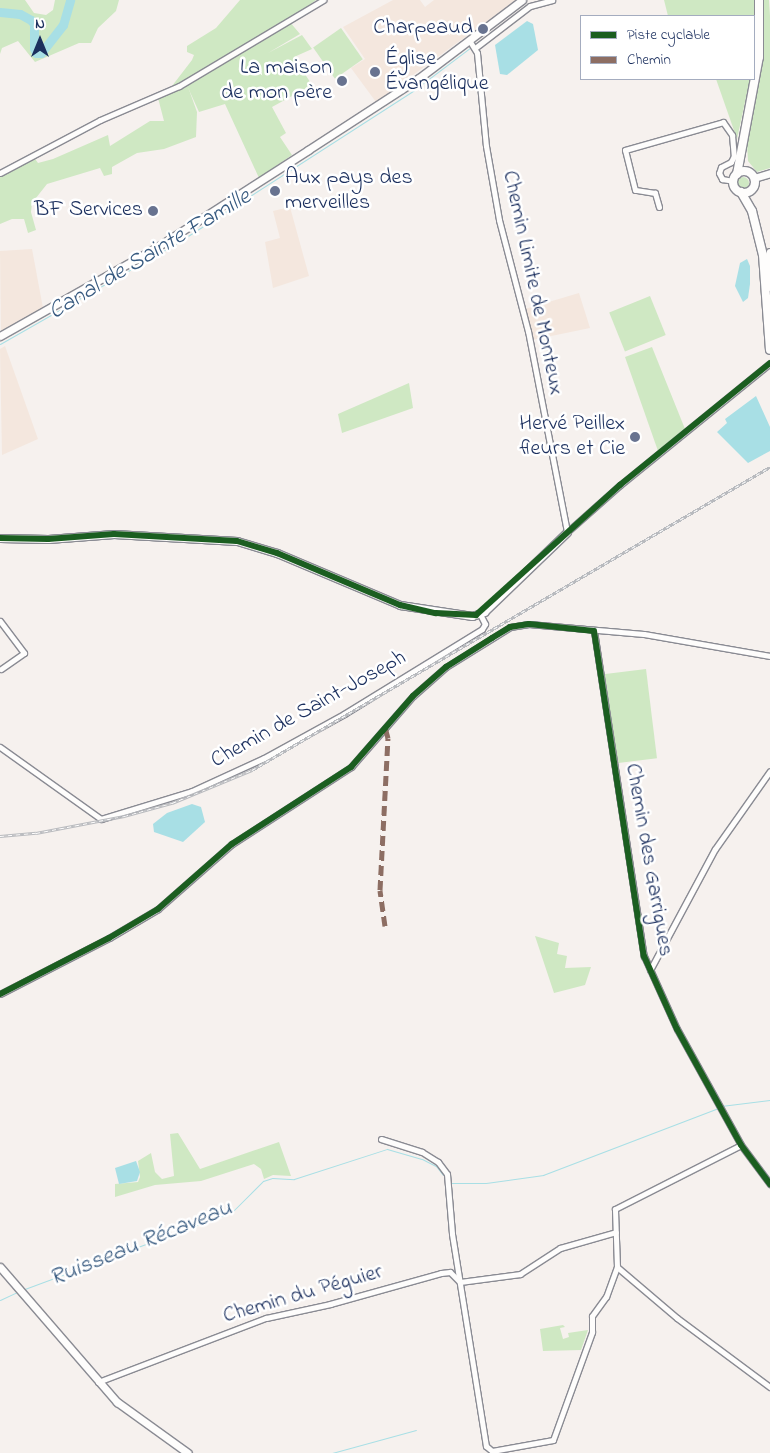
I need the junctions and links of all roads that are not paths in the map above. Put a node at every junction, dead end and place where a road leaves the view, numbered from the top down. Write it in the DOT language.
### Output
graph roads {
  1 [pos="323,0"];
  2 [pos="522,0"];
  3 [pos="552,0"];
  4 [pos="759,0"];
  5 [pos="469,40"];
  6 [pos="475,48"];
  7 [pos="755,79"];
  8 [pos="755,80"];
  9 [pos="743,150"];
  10 [pos="0,173"];
  11 [pos="770,173"];
  12 [pos="751,175"];
  13 [pos="735,177"];
  14 [pos="752,189"];
  15 [pos="740,192"];
  16 [pos="659,207"];
  17 [pos="752,211"];
  18 [pos="770,252"];
  19 [pos="768,295"];
  20 [pos="0,336"];
  21 [pos="770,350"];
  22 [pos="770,363"];
  23 [pos="567,532"];
  24 [pos="0,538"];
  25 [pos="480,614"];
  26 [pos="0,621"];
  27 [pos="594,631"];
  28 [pos="770,656"];
  29 [pos="1,669"];
  30 [pos="0,747"];
  31 [pos="770,772"];
  32 [pos="650,970"];
  33 [pos="0,994"];
  34 [pos="380,1139"];
  35 [pos="741,1145"];
  36 [pos="770,1184"];
  37 [pos="616,1232"];
  38 [pos="0,1267"];
  39 [pos="617,1267"];
  40 [pos="460,1282"];
  41 [pos="97,1383"];
  42 [pos="770,1387"];
  43 [pos="188,1453"];
  1 -- 10 [label="street"];
  2 -- 5 [label="street"];
  3 -- 6 [label="street"];
  4 -- 7 [label="main road"];
  5 -- 6 [label="street, Chemin Limite de Monteux"];
  5 -- 20 [label="street"];
  6 -- 23 [label="street, Chemin Limite de Monteux"];
  8 -- 9 [label="main road"];
  9 -- 12 [label="main road"];
  9 -- 13 [label="main road"];
  11 -- 12 [label="street"];
  12 -- 13 [label="main road"];
  12 -- 14 [label="main road"];
  13 -- 15 [label="main road"];
  13 -- 16 [label="street"];
  14 -- 15 [label="main road"];
  14 -- 17 [label="main road"];
  15 -- 17 [label="main road"];
  17 -- 19 [label="main road"];
  18 -- 19 [label="street"];
  19 -- 21 [label="main road"];
  22 -- 23 [label="street"];
  23 -- 25 [label="street"];
  24 -- 25 [label="street"];
  25 -- 30 [label="street, Chemin de Saint-Joseph"];
  26 -- 29 [label="street"];
  27 -- 28 [label="street"];
  27 -- 32 [label="street, Chemin des Garrigues"];
  27 -- 33 [label="street"];
  31 -- 32 [label="street"];
  32 -- 35 [label="street, Chemin des Garrigues"];
  34 -- 40 [label="street"];
  35 -- 36 [label="street, Chemin des Garrigues"];
  35 -- 37 [label="street"];
  37 -- 39 [label="street"];
  37 -- 40 [label="street, Chemin du Péguier"];
  38 -- 41 [label="street"];
  39 -- 40 [label="street"];
  39 -- 42 [label="street"];
  40 -- 41 [label="street, Chemin du Péguier"];
  41 -- 43 [label="street"];
}
